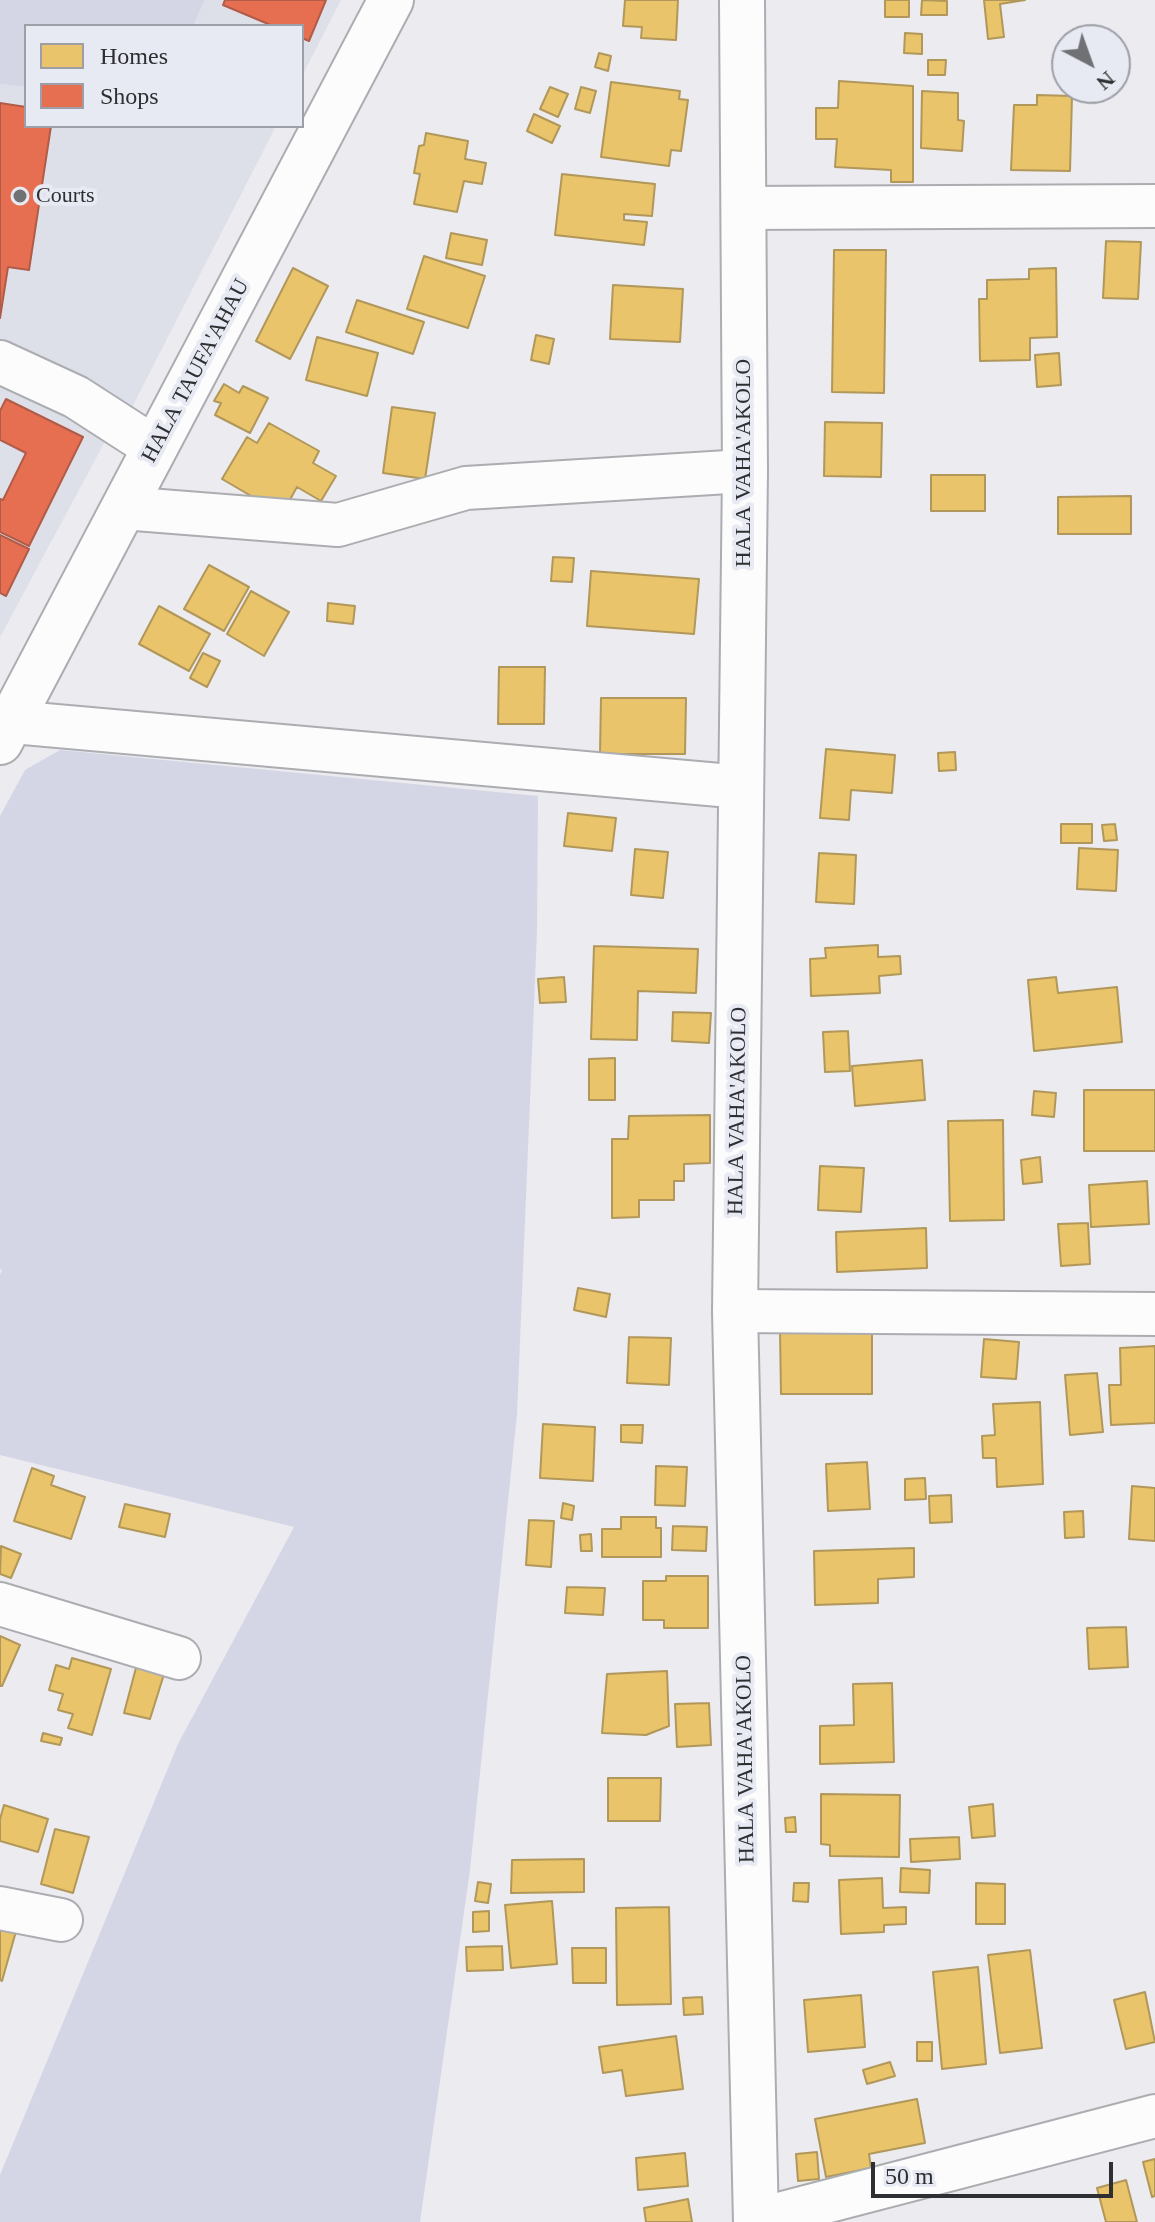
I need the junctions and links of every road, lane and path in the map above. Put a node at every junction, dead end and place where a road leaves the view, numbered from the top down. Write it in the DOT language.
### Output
graph roads {
  1 [pos="391,0"];
  2 [pos="742,0"];
  3 [pos="1155,206"];
  4 [pos="743,208"];
  5 [pos="0,362"];
  6 [pos="155,448"];
  7 [pos="745,471"];
  8 [pos="123,508"];
  9 [pos="3,728"];
  10 [pos="742,787"];
  11 [pos="735,1311"];
  12 [pos="1155,1314"];
  13 [pos="0,1604"];
  14 [pos="179,1658"];
  15 [pos="0,1908"];
  16 [pos="61,1920"];
  17 [pos="1155,2116"];
  18 [pos="756,2221"];
  1 -- 6 [label="main road, HALA TAUFA'AHAU"];
  2 -- 4 [label="main road, HALA VAHA'AKOLO"];
  3 -- 4 [label="street"];
  4 -- 7 [label="main road, HALA VAHA'AKOLO"];
  5 -- 6 [label="street"];
  6 -- 8 [label="main road, HALA TAUFA'AHAU"];
  7 -- 8 [label="street"];
  7 -- 10 [label="main road, HALA VAHA'AKOLO"];
  8 -- 9 [label="main road, HALA TAUFA'AHAU"];
  9 -- 10 [label="street"];
  10 -- 11 [label="main road, HALA VAHA'AKOLO"];
  11 -- 12 [label="street"];
  11 -- 18 [label="main road, HALA VAHA'AKOLO"];
  13 -- 14 [label="street"];
  15 -- 16 [label="street"];
  17 -- 18 [label="street"];
}
